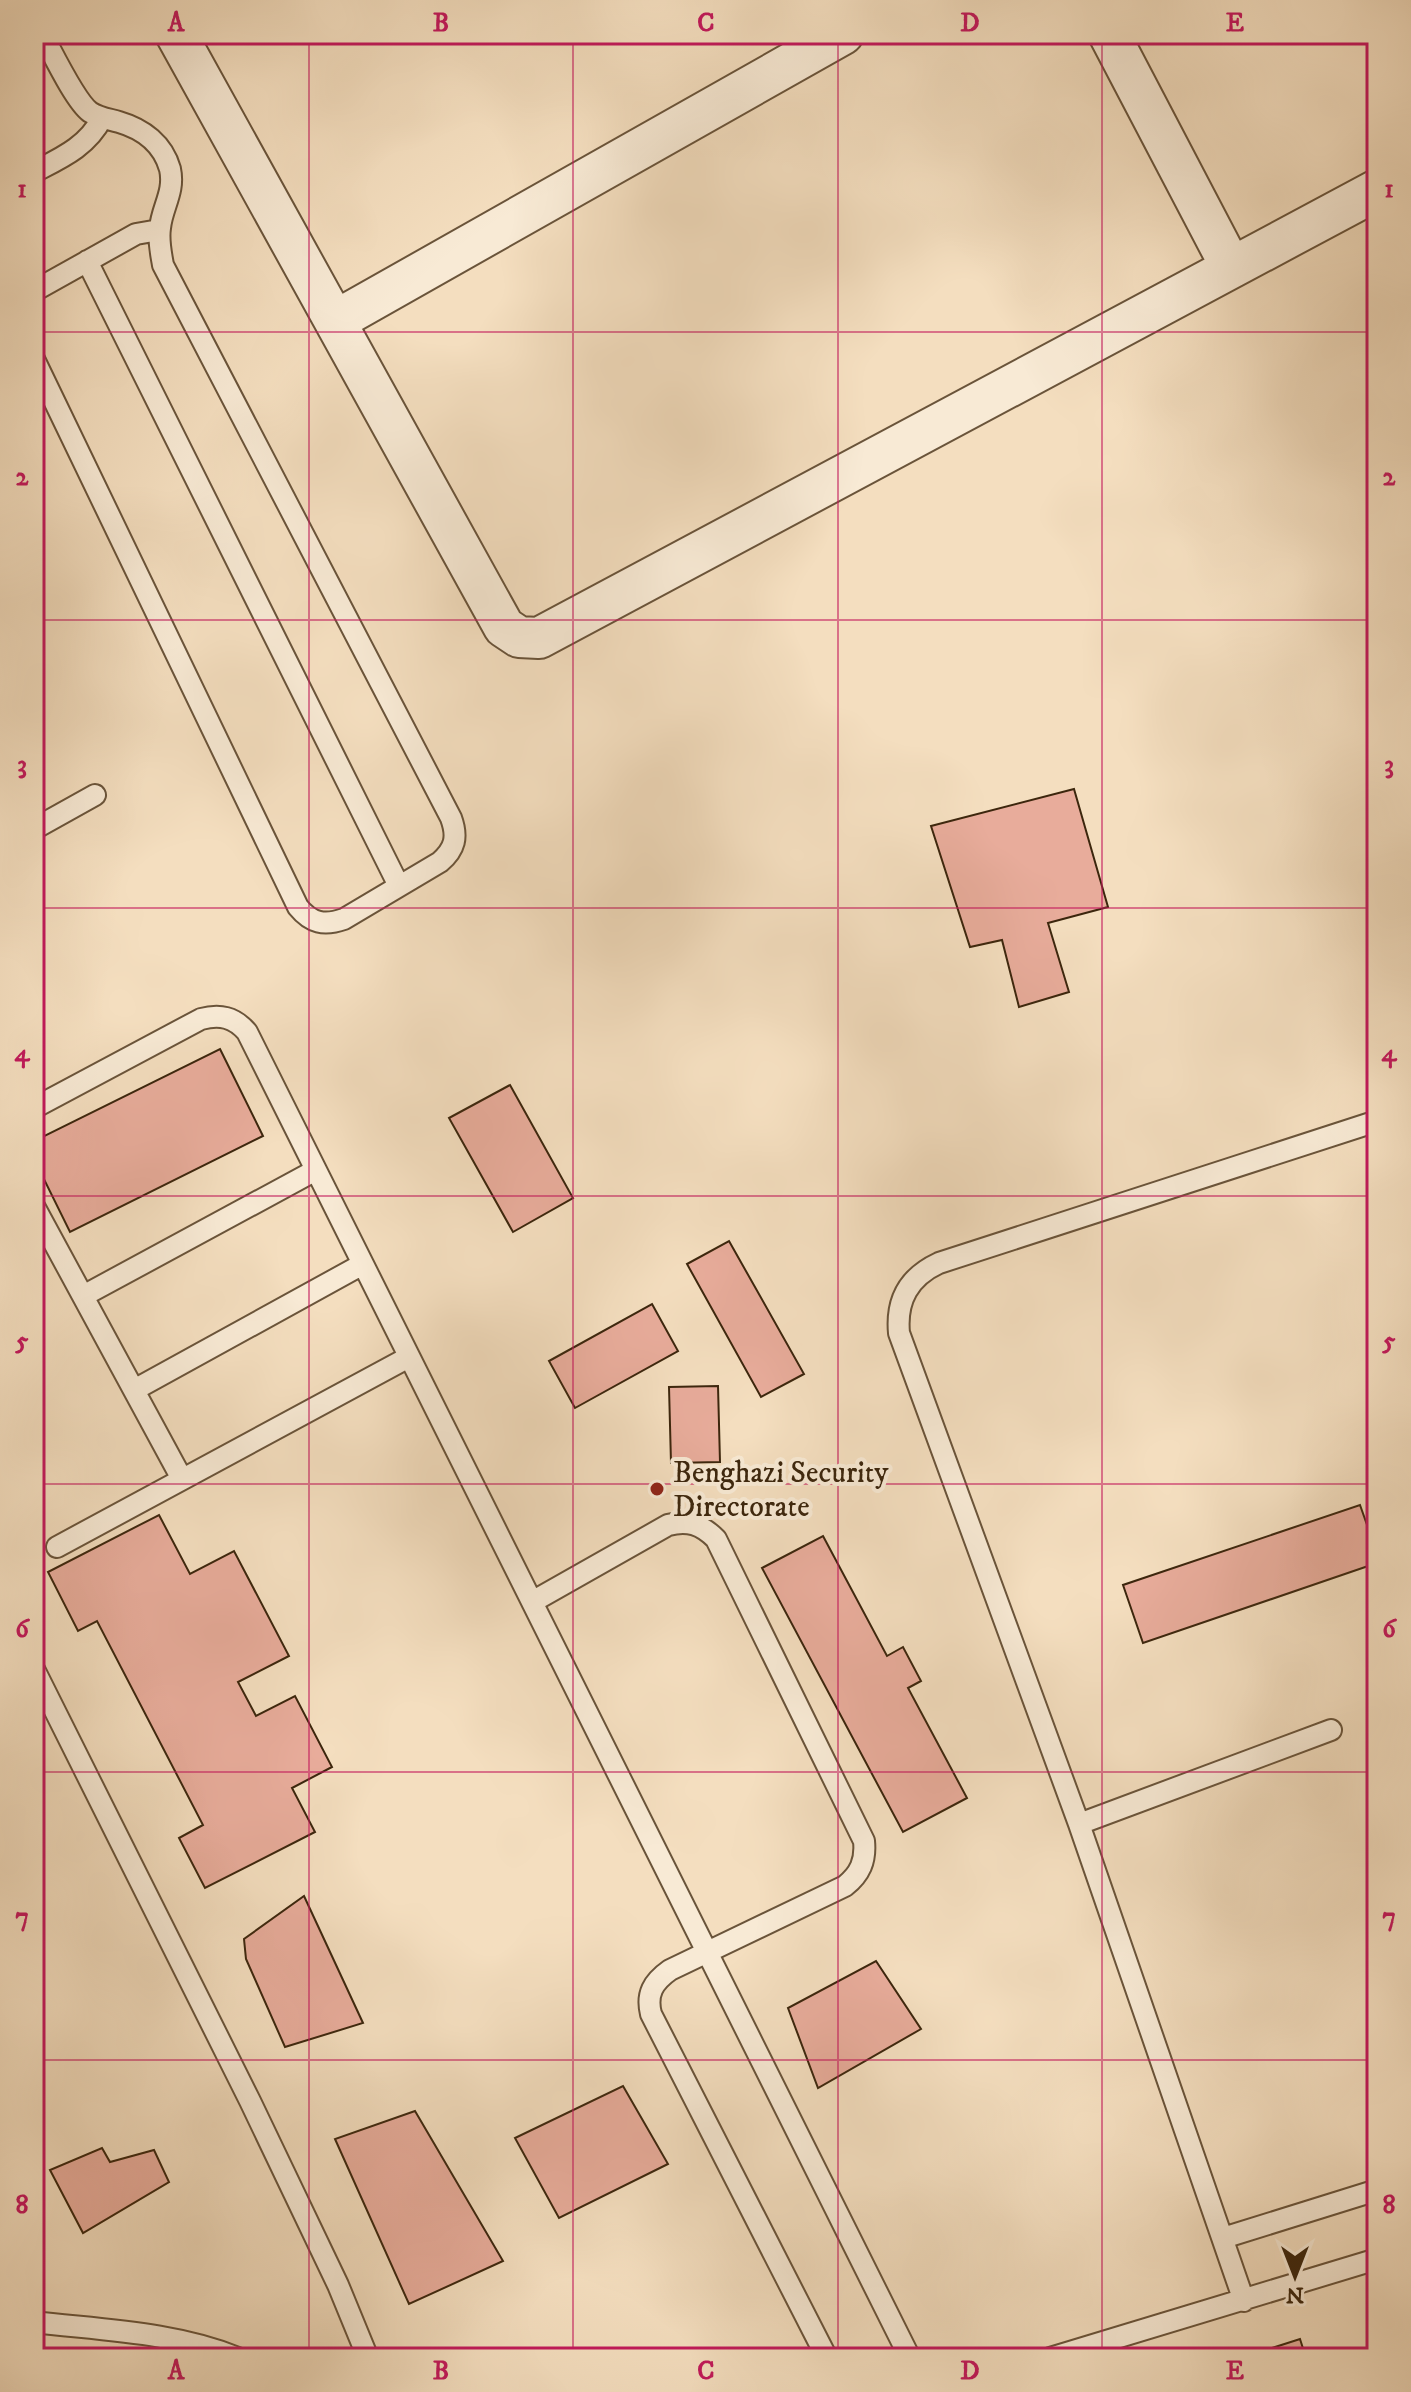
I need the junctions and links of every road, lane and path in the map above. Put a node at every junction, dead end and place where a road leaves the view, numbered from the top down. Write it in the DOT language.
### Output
graph roads {
  1 [pos="42,34"];
  2 [pos="176,34"];
  3 [pos="843,34"];
  4 [pos="1109,34"];
  5 [pos="102,118"];
  6 [pos="34,172"];
  7 [pos="1377,190"];
  8 [pos="159,230"];
  9 [pos="87,261"];
  10 [pos="1231,267"];
  11 [pos="34,291"];
  12 [pos="337,320"];
  13 [pos="34,359"];
  14 [pos="95,795"];
  15 [pos="34,829"];
  16 [pos="399,886"];
  17 [pos="34,1108"];
  18 [pos="1377,1121"];
  19 [pos="316,1170"];
  20 [pos="34,1206"];
  21 [pos="363,1264"];
  22 [pos="83,1296"];
  23 [pos="409,1357"];
  24 [pos="134,1390"];
  25 [pos="182,1479"];
  26 [pos="57,1547"];
  27 [pos="532,1602"];
  28 [pos="34,1669"];
  29 [pos="1331,1730"];
  30 [pos="1079,1824"];
  31 [pos="707,1953"];
  32 [pos="1377,2190"];
  33 [pos="1223,2238"];
  34 [pos="1377,2259"];
  35 [pos="1244,2301"];
  36 [pos="34,2322"];
  37 [pos="238,2358"];
  38 [pos="368,2358"];
  39 [pos="827,2358"];
  40 [pos="910,2358"];
  41 [pos="1050,2358"];
  1 -- 5 [label="lane"];
  2 -- 12 [label="street"];
  3 -- 12 [label="street"];
  4 -- 10 [label="street"];
  5 -- 6 [label="lane"];
  5 -- 8 [label="lane"];
  7 -- 10 [label="street"];
  8 -- 9 [label="lane"];
  8 -- 16 [label="lane"];
  9 -- 11 [label="lane"];
  9 -- 16 [label="lane"];
  10 -- 12 [label="street"];
  13 -- 16 [label="lane"];
  14 -- 15 [label="lane"];
  17 -- 19 [label="lane"];
  18 -- 30 [label="lane"];
  19 -- 21 [label="lane"];
  19 -- 22 [label="lane"];
  20 -- 22 [label="lane"];
  21 -- 23 [label="lane"];
  21 -- 24 [label="lane"];
  22 -- 24 [label="lane"];
  23 -- 25 [label="lane"];
  23 -- 27 [label="lane"];
  24 -- 25 [label="lane"];
  25 -- 26 [label="lane"];
  27 -- 31 [label="lane"];
  27 -- 31 [label="lane"];
  28 -- 38 [label="lane"];
  29 -- 30 [label="lane"];
  30 -- 33 [label="lane"];
  31 -- 39 [label="lane"];
  31 -- 40 [label="lane"];
  32 -- 33 [label="lane"];
  33 -- 35 [label="lane"];
  34 -- 35 [label="lane"];
  35 -- 41 [label="lane"];
  36 -- 37 [label="lane"];
}
